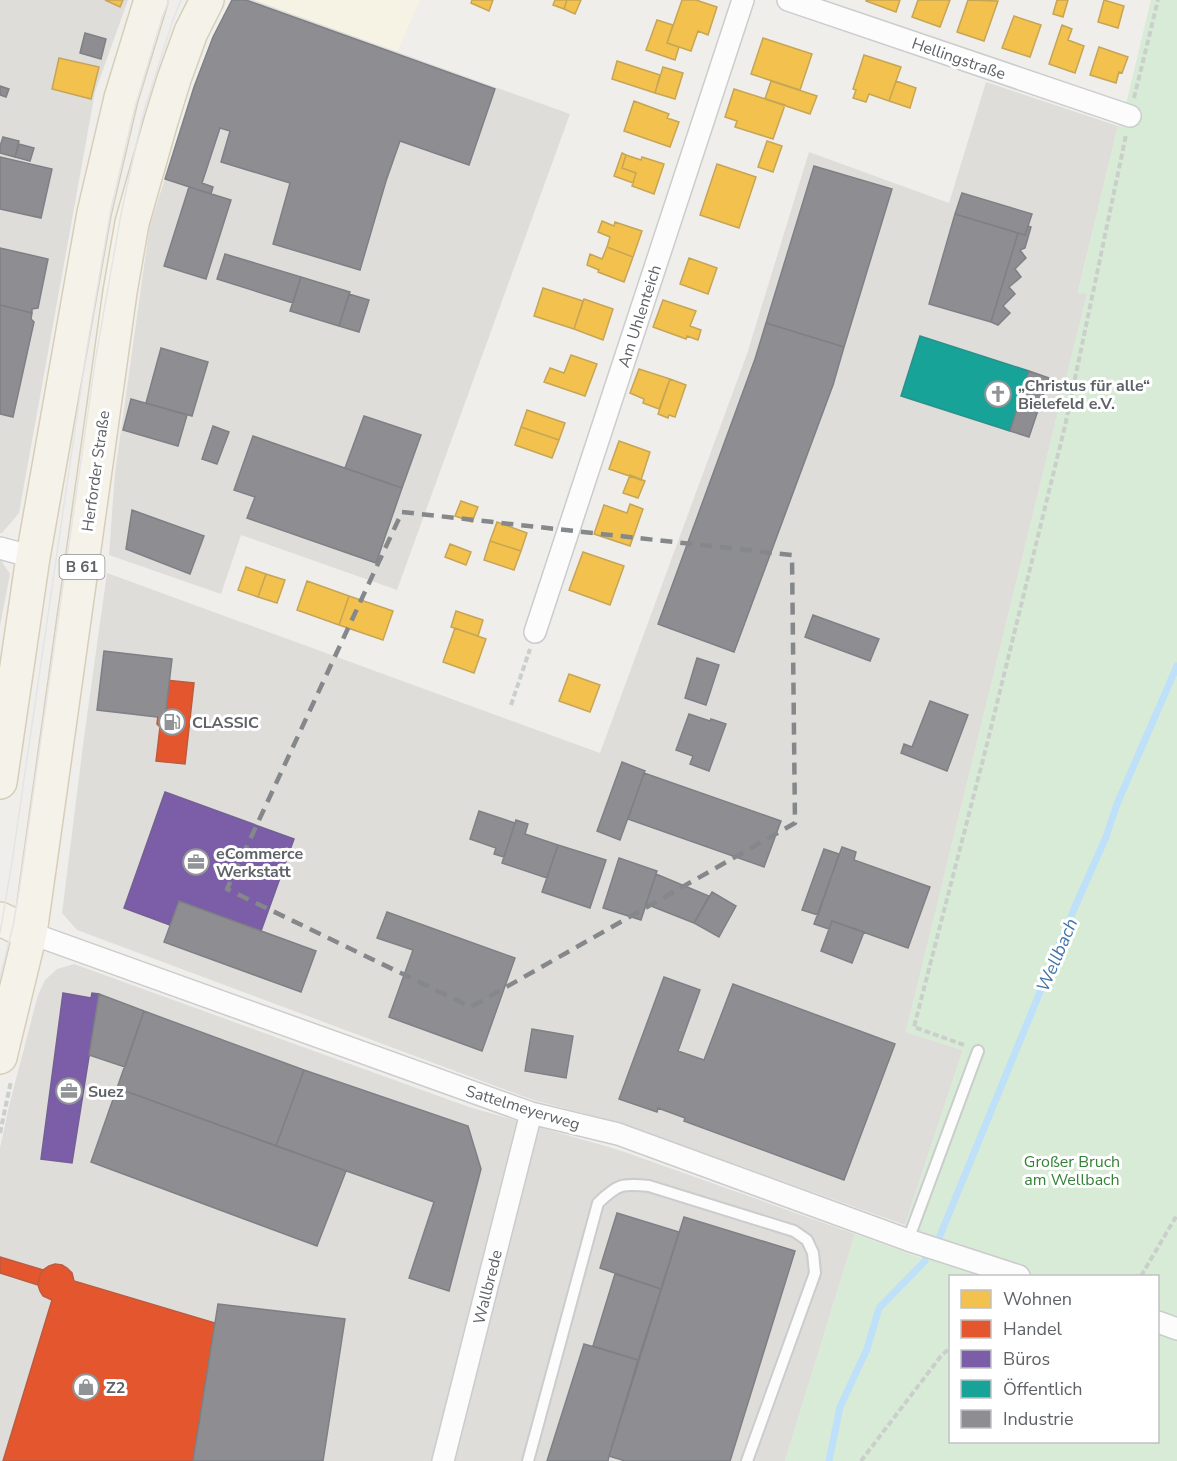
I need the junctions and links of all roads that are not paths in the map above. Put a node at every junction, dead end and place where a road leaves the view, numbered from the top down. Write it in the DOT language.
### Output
graph roads {
  1 [pos="151,0"];
  2 [pos="207,0"];
  3 [pos="743,0"];
  4 [pos="788,0"];
  5 [pos="1130,116"];
  6 [pos="0,548"];
  7 [pos="33,557"];
  8 [pos="535,632"];
  9 [pos="0,782"];
  10 [pos="0,919"];
  11 [pos="30,933"];
  12 [pos="978,1051"];
  13 [pos="0,1058"];
  14 [pos="531,1113"];
  15 [pos="908,1240"];
  16 [pos="1016,1275"];
  17 [pos="1159,1323"];
  18 [pos="1177,1329"];
  19 [pos="443,1461"];
  20 [pos="528,1461"];
  21 [pos="747,1461"];
  1 -- 7 [label="main road"];
  2 -- 11 [label="main road, Herforder Straße / B 61"];
  3 -- 8 [label="street, Am Uhlenteich"];
  4 -- 5 [label="street, Hellingstraße"];
  6 -- 7 [label="street"];
  7 -- 9 [label="main road"];
  10 -- 11 [label="main road"];
  11 -- 13 [label="main road, Herforder Straße / B 61"];
  11 -- 14 [label="street, Sattelmeyerweg"];
  12 -- 15 [label="lane"];
  14 -- 15 [label="street, Sattelmeyerweg"];
  14 -- 19 [label="street, Wallbrede"];
  15 -- 16 [label="street, Sattelmeyerweg"];
  17 -- 18 [label="street"];
  20 -- 21 [label="lane"];
}
